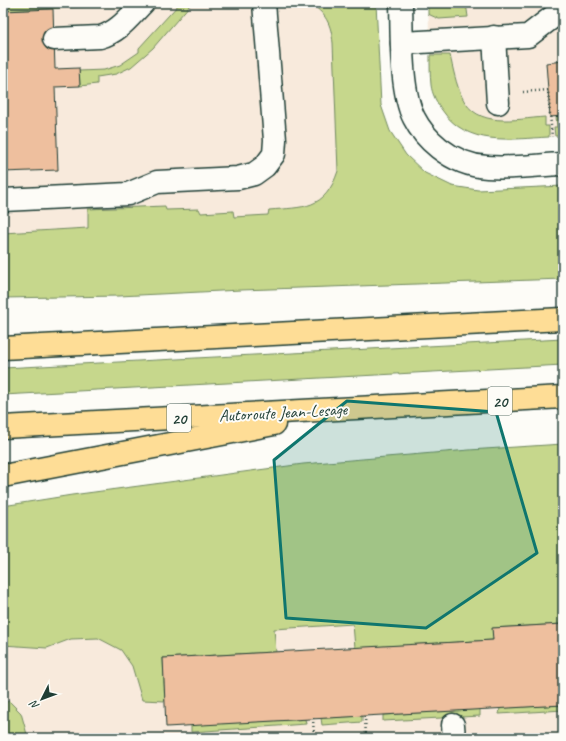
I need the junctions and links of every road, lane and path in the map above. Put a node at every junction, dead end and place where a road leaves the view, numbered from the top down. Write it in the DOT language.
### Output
graph roads {
  1 [pos="143,3"];
  2 [pos="264,3"];
  3 [pos="401,3"];
  4 [pos="563,9"];
  5 [pos="494,38"];
  6 [pos="54,39"];
  7 [pos="402,43"];
  8 [pos="548,90"];
  9 [pos="498,103"];
  10 [pos="552,137"];
  11 [pos="563,164"];
  12 [pos="3,200"];
  13 [pos="563,319"];
  14 [pos="3,348"];
  15 [pos="563,398"];
  16 [pos="356,408"];
  17 [pos="3,427"];
  18 [pos="3,476"];
  19 [pos="365,716"];
  20 [pos="313,718"];
  21 [pos="314,738"];
  22 [pos="366,738"];
  1 -- 6 [label="street"];
  2 -- 12 [label="street"];
  3 -- 7 [label="street"];
  4 -- 5 [label="street"];
  5 -- 7 [label="street"];
  5 -- 9 [label="street"];
  7 -- 11 [label="street"];
  8 -- 10 [label="path"];
  13 -- 14 [label="highway"];
  15 -- 16 [label="highway, Autoroute Jean-Lesage / 20"];
  16 -- 17 [label="highway, Autoroute Jean-Lesage / 20"];
  16 -- 18 [label="highway"];
  19 -- 22 [label="path"];
  20 -- 21 [label="path"];
}
